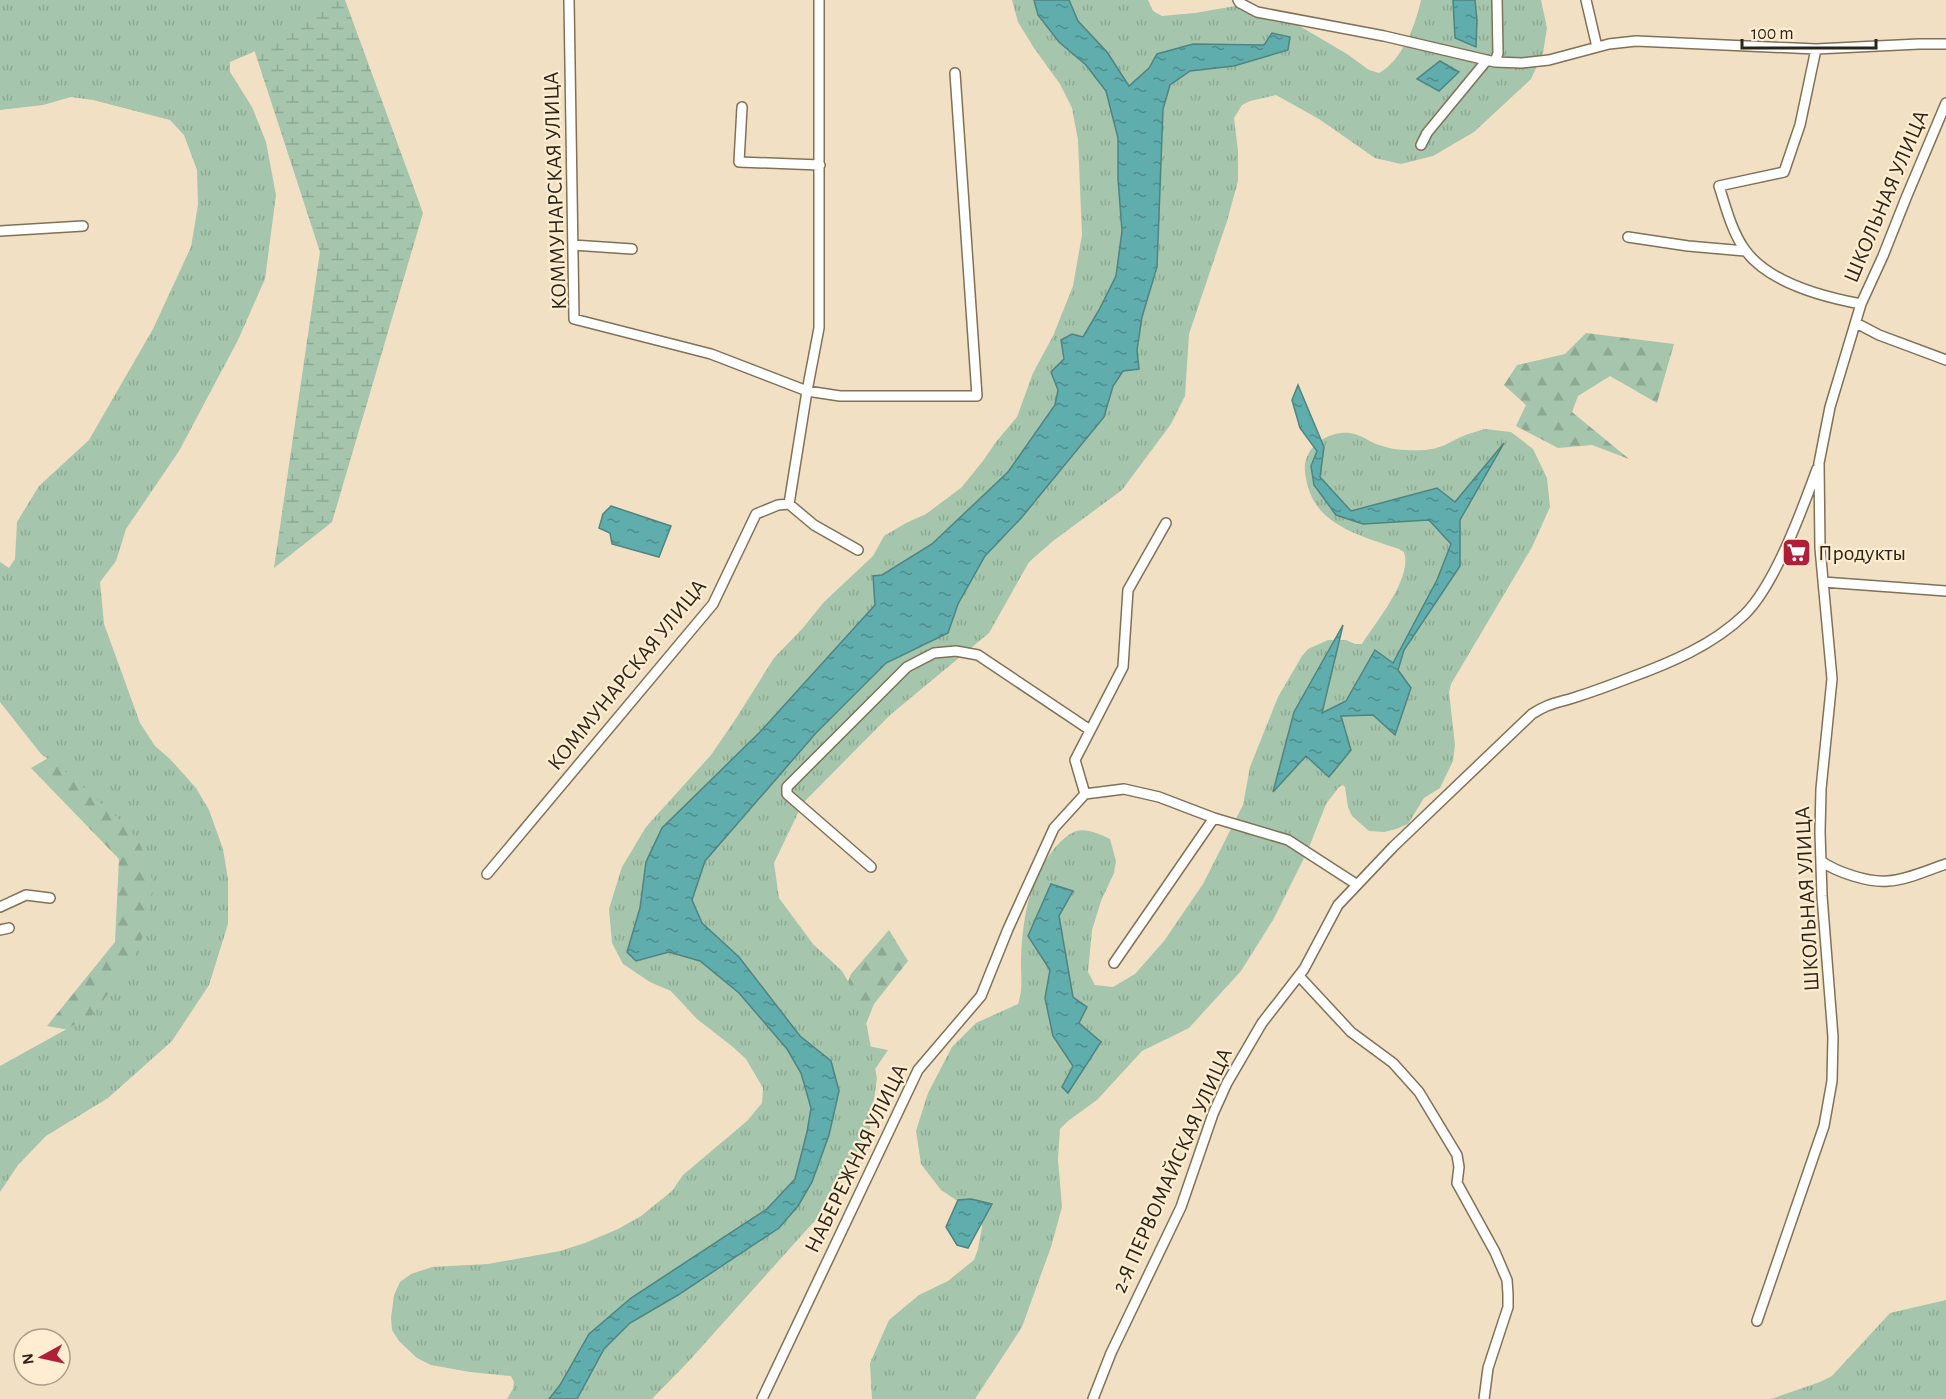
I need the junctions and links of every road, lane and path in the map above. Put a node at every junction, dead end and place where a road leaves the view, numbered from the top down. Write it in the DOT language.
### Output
graph roads {
  1 [pos="569,0"];
  2 [pos="819,0"];
  3 [pos="1238,0"];
  4 [pos="1497,0"];
  5 [pos="1586,0"];
  6 [pos="1946,44"];
  7 [pos="1597,47"];
  8 [pos="1816,49"];
  9 [pos="1491,61"];
  10 [pos="955,73"];
  11 [pos="1946,103"];
  12 [pos="742,106"];
  13 [pos="1422,145"];
  14 [pos="820,165"];
  15 [pos="83,226"];
  16 [pos="0,231"];
  17 [pos="1628,237"];
  18 [pos="573,245"];
  19 [pos="632,249"];
  20 [pos="1746,251"];
  21 [pos="1861,304"];
  22 [pos="1856,323"];
  23 [pos="1946,360"];
  24 [pos="807,392"];
  25 [pos="1819,463"];
  26 [pos="789,504"];
  27 [pos="1166,523"];
  28 [pos="858,550"];
  29 [pos="1823,582"];
  30 [pos="1946,591"];
  31 [pos="1090,730"];
  32 [pos="1085,794"];
  33 [pos="1214,818"];
  34 [pos="1821,861"];
  35 [pos="1946,864"];
  36 [pos="871,867"];
  37 [pos="487,874"];
  38 [pos="1356,884"];
  39 [pos="50,898"];
  40 [pos="1338,905"];
  41 [pos="0,907"];
  42 [pos="1114,963"];
  43 [pos="1299,976"];
  44 [pos="1756,1322"];
  45 [pos="762,1399"];
  46 [pos="1093,1399"];
  47 [pos="1484,1399"];
  1 -- 18 [label="street, КОММУНАРСКАЯ УЛИЦА"];
  2 -- 14 [label="street"];
  3 -- 9 [label="street"];
  4 -- 9 [label="street"];
  5 -- 7 [label="street"];
  6 -- 8 [label="street"];
  7 -- 8 [label="street"];
  7 -- 9 [label="street"];
  8 -- 20 [label="street, ШКОЛЬНАЯ УЛИЦА"];
  9 -- 13 [label="street"];
  10 -- 24 [label="street, КОММУНАРСКАЯ УЛИЦА"];
  11 -- 21 [label="street, ШКОЛЬНАЯ УЛИЦА"];
  12 -- 14 [label="street"];
  14 -- 24 [label="street"];
  15 -- 16 [label="street"];
  17 -- 20 [label="street"];
  18 -- 19 [label="street"];
  18 -- 24 [label="street, КОММУНАРСКАЯ УЛИЦА"];
  20 -- 21 [label="street, ШКОЛЬНАЯ УЛИЦА"];
  21 -- 22 [label="street, ШКОЛЬНАЯ УЛИЦА"];
  22 -- 23 [label="street"];
  22 -- 25 [label="street, ШКОЛЬНАЯ УЛИЦА"];
  24 -- 26 [label="street"];
  25 -- 29 [label="street, ШКОЛЬНАЯ УЛИЦА"];
  25 -- 38 [label="street, ШКОЛЬНАЯ УЛИЦА"];
  26 -- 28 [label="street"];
  26 -- 37 [label="street, КОММУНАРСКАЯ УЛИЦА"];
  27 -- 31 [label="street"];
  29 -- 30 [label="street"];
  29 -- 34 [label="street, ШКОЛЬНАЯ УЛИЦА"];
  31 -- 32 [label="street"];
  31 -- 36 [label="street"];
  32 -- 33 [label="street"];
  32 -- 45 [label="street, НАБЕРЕЖНАЯ УЛИЦА"];
  33 -- 38 [label="street"];
  33 -- 42 [label="street"];
  34 -- 35 [label="street"];
  34 -- 44 [label="street, ШКОЛЬНАЯ УЛИЦА"];
  38 -- 40 [label="street, ШКОЛЬНАЯ УЛИЦА"];
  39 -- 41 [label="street"];
  40 -- 43 [label="street, 2-Я ПЕРВОМАЙСКАЯ УЛИЦА"];
  43 -- 46 [label="street, 2-Я ПЕРВОМАЙСКАЯ УЛИЦА"];
  43 -- 47 [label="street"];
}
